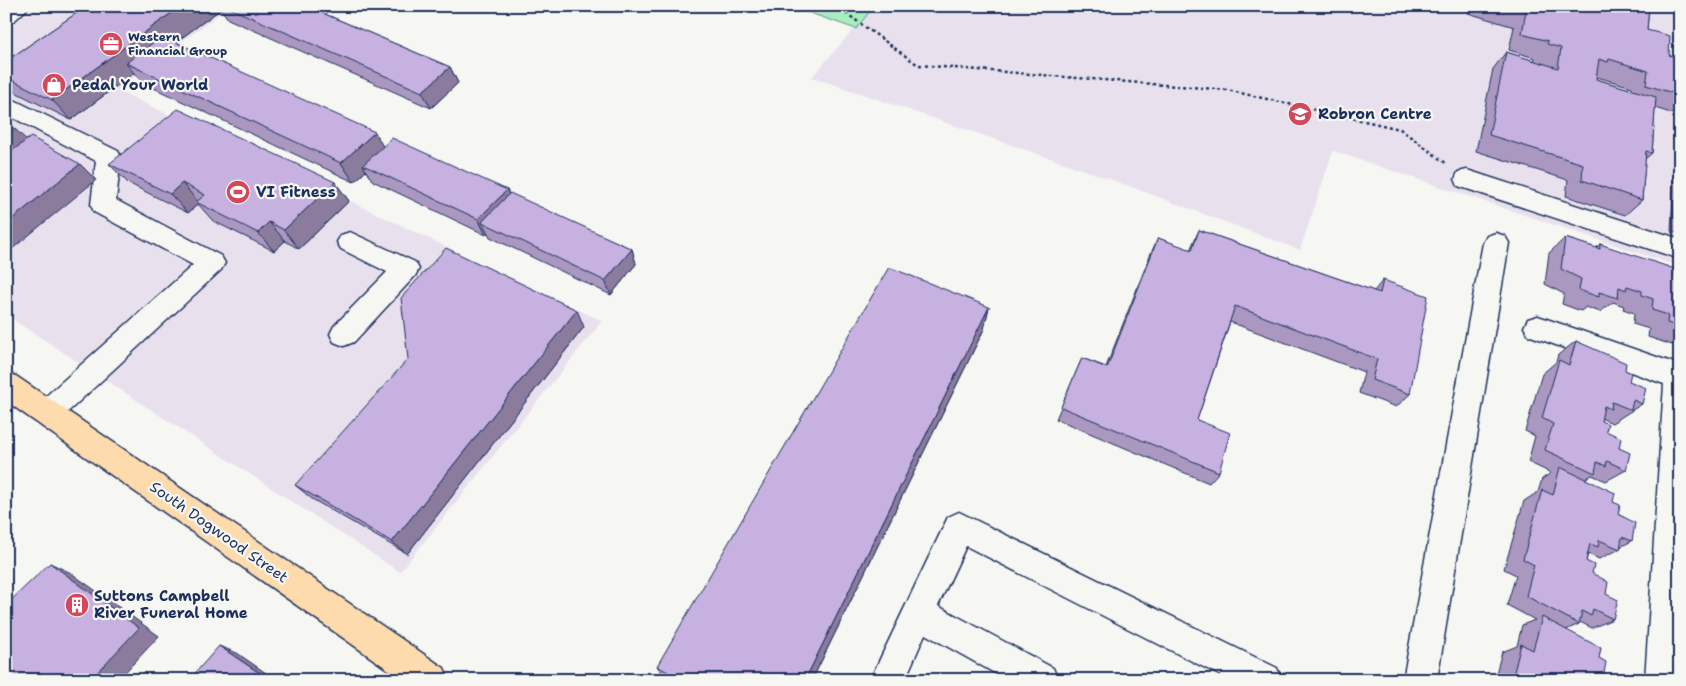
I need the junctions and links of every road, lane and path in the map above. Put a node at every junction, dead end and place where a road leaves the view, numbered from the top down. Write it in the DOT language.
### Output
graph roads {
  1 [pos="20,6"];
  2 [pos="836,6"];
  3 [pos="6,16"];
  4 [pos="6,104"];
  5 [pos="1467,179"];
  6 [pos="350,242"];
  7 [pos="1496,243"];
  8 [pos="1680,249"];
  9 [pos="1538,327"];
  10 [pos="344,334"];
  11 [pos="1679,377"];
  12 [pos="6,384"];
  13 [pos="47,413"];
  14 [pos="918,612"];
  15 [pos="1668,665"];
  16 [pos="432,680"];
  17 [pos="887,680"];
  18 [pos="1041,680"];
  19 [pos="1265,680"];
  20 [pos="1420,680"];
  1 -- 3 [label="lane"];
  2 -- 5 [label="path"];
  4 -- 13 [label="lane"];
  5 -- 8 [label="lane"];
  6 -- 10 [label="lane"];
  7 -- 20 [label="lane"];
  9 -- 11 [label="lane"];
  11 -- 15 [label="lane"];
  12 -- 13 [label="main road, South Dogwood Street"];
  13 -- 16 [label="main road, South Dogwood Street"];
  14 -- 17 [label="lane"];
  14 -- 18 [label="lane"];
  14 -- 19 [label="lane"];
}
